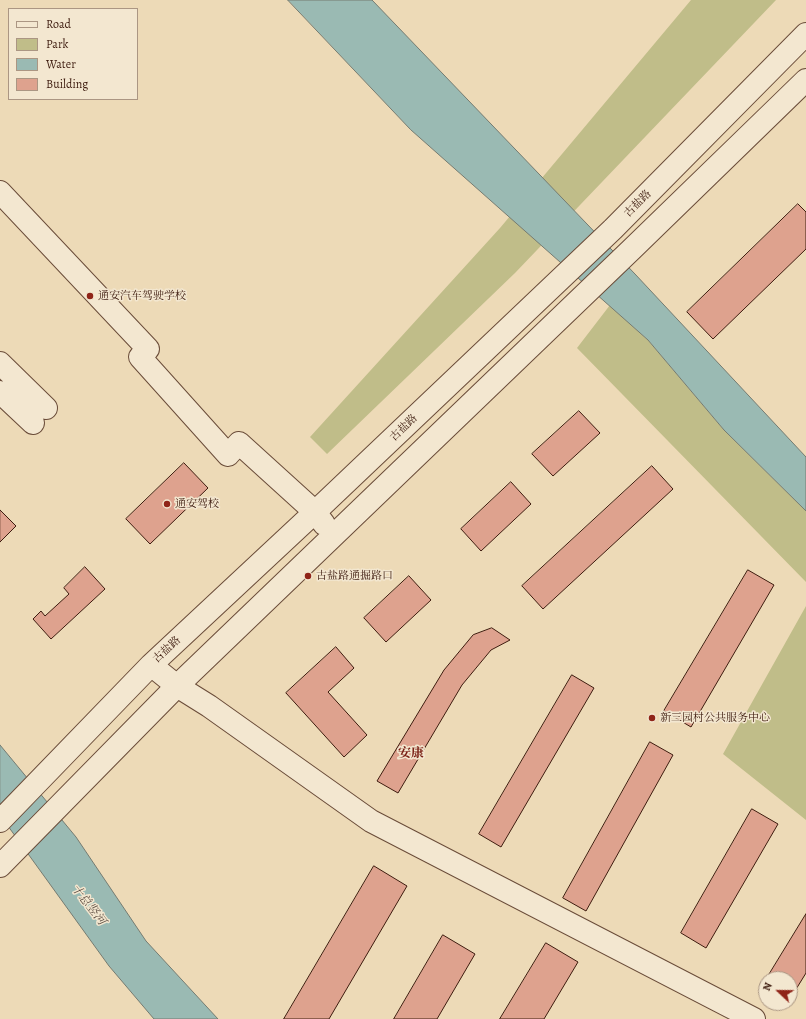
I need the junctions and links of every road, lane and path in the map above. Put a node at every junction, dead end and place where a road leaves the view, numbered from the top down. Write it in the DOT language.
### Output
graph roads {
  1 [pos="806,34"];
  2 [pos="806,80"];
  3 [pos="0,192"];
  4 [pos="0,363"];
  5 [pos="0,392"];
  6 [pos="316,512"];
  7 [pos="333,537"];
  8 [pos="151,665"];
  9 [pos="177,686"];
  10 [pos="0,821"];
  11 [pos="0,866"];
  12 [pos="754,1019"];
  1 -- 6 [label="street, 古盐路"];
  2 -- 7 [label="street"];
  3 -- 6 [label="street"];
  4 -- 5 [label="street"];
  6 -- 7 [label="street"];
  6 -- 8 [label="street, 古盐路"];
  7 -- 9 [label="street"];
  8 -- 9 [label="street"];
  8 -- 10 [label="street, 古盐路"];
  9 -- 11 [label="street"];
  9 -- 12 [label="street"];
}
